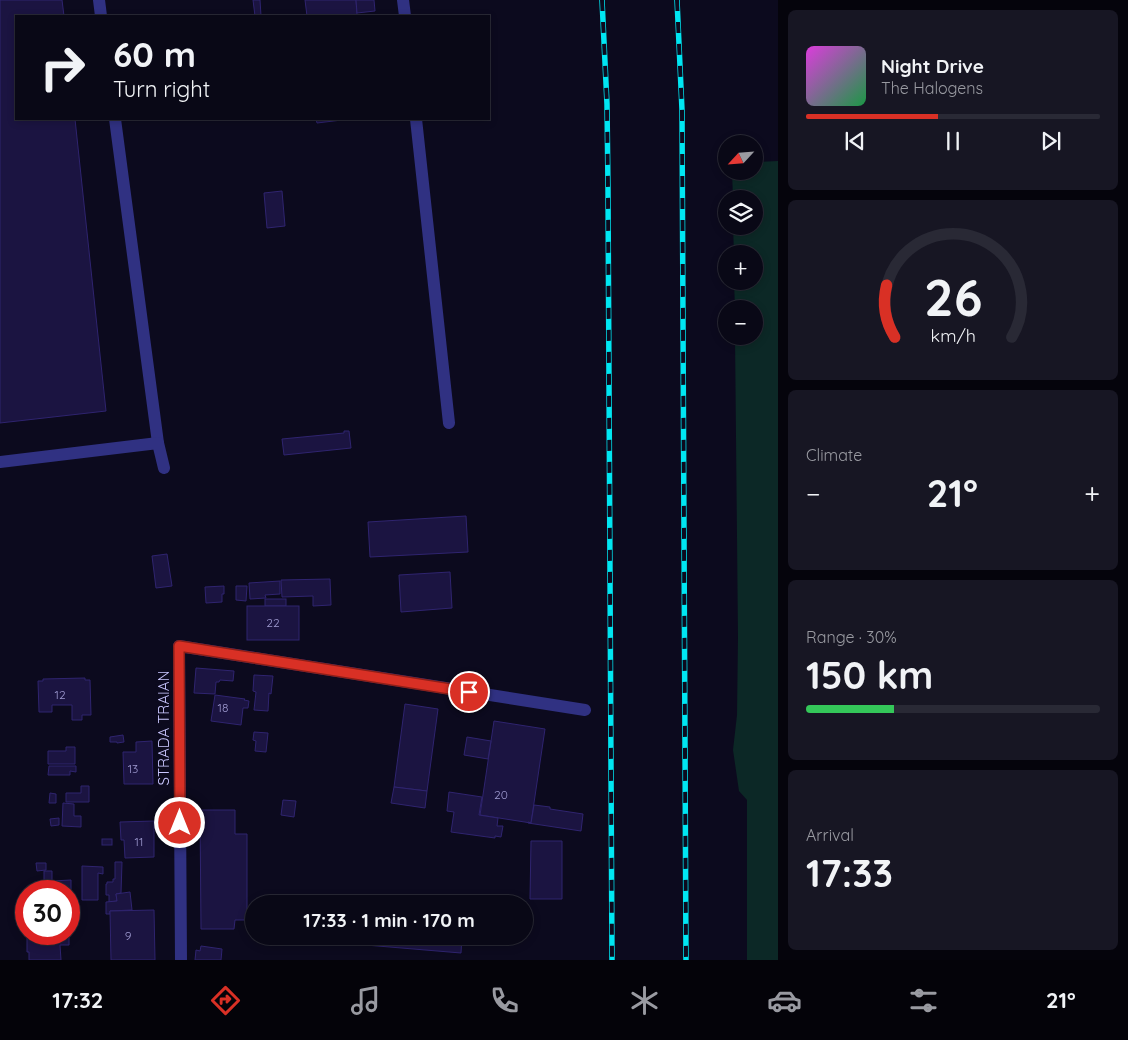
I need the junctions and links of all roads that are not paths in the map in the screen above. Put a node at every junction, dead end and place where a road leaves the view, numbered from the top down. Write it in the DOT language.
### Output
graph roads {
  1 [pos="99,0"];
  2 [pos="403,0"];
  3 [pos="101,15"];
  4 [pos="405,15"];
  5 [pos="115,120"];
  6 [pos="416,120"];
  7 [pos="449,423"];
  8 [pos="158,443"];
  9 [pos="0,462"];
  10 [pos="164,468"];
  11 [pos="585,710"];
  12 [pos="181,960"];
  1 -- 3 [label="street"];
  2 -- 4 [label="street"];
  5 -- 8 [label="street"];
  6 -- 7 [label="street"];
  8 -- 9 [label="street"];
  8 -- 10 [label="street"];
  11 -- 12 [label="street, STRADA TRAIAN"];
}
